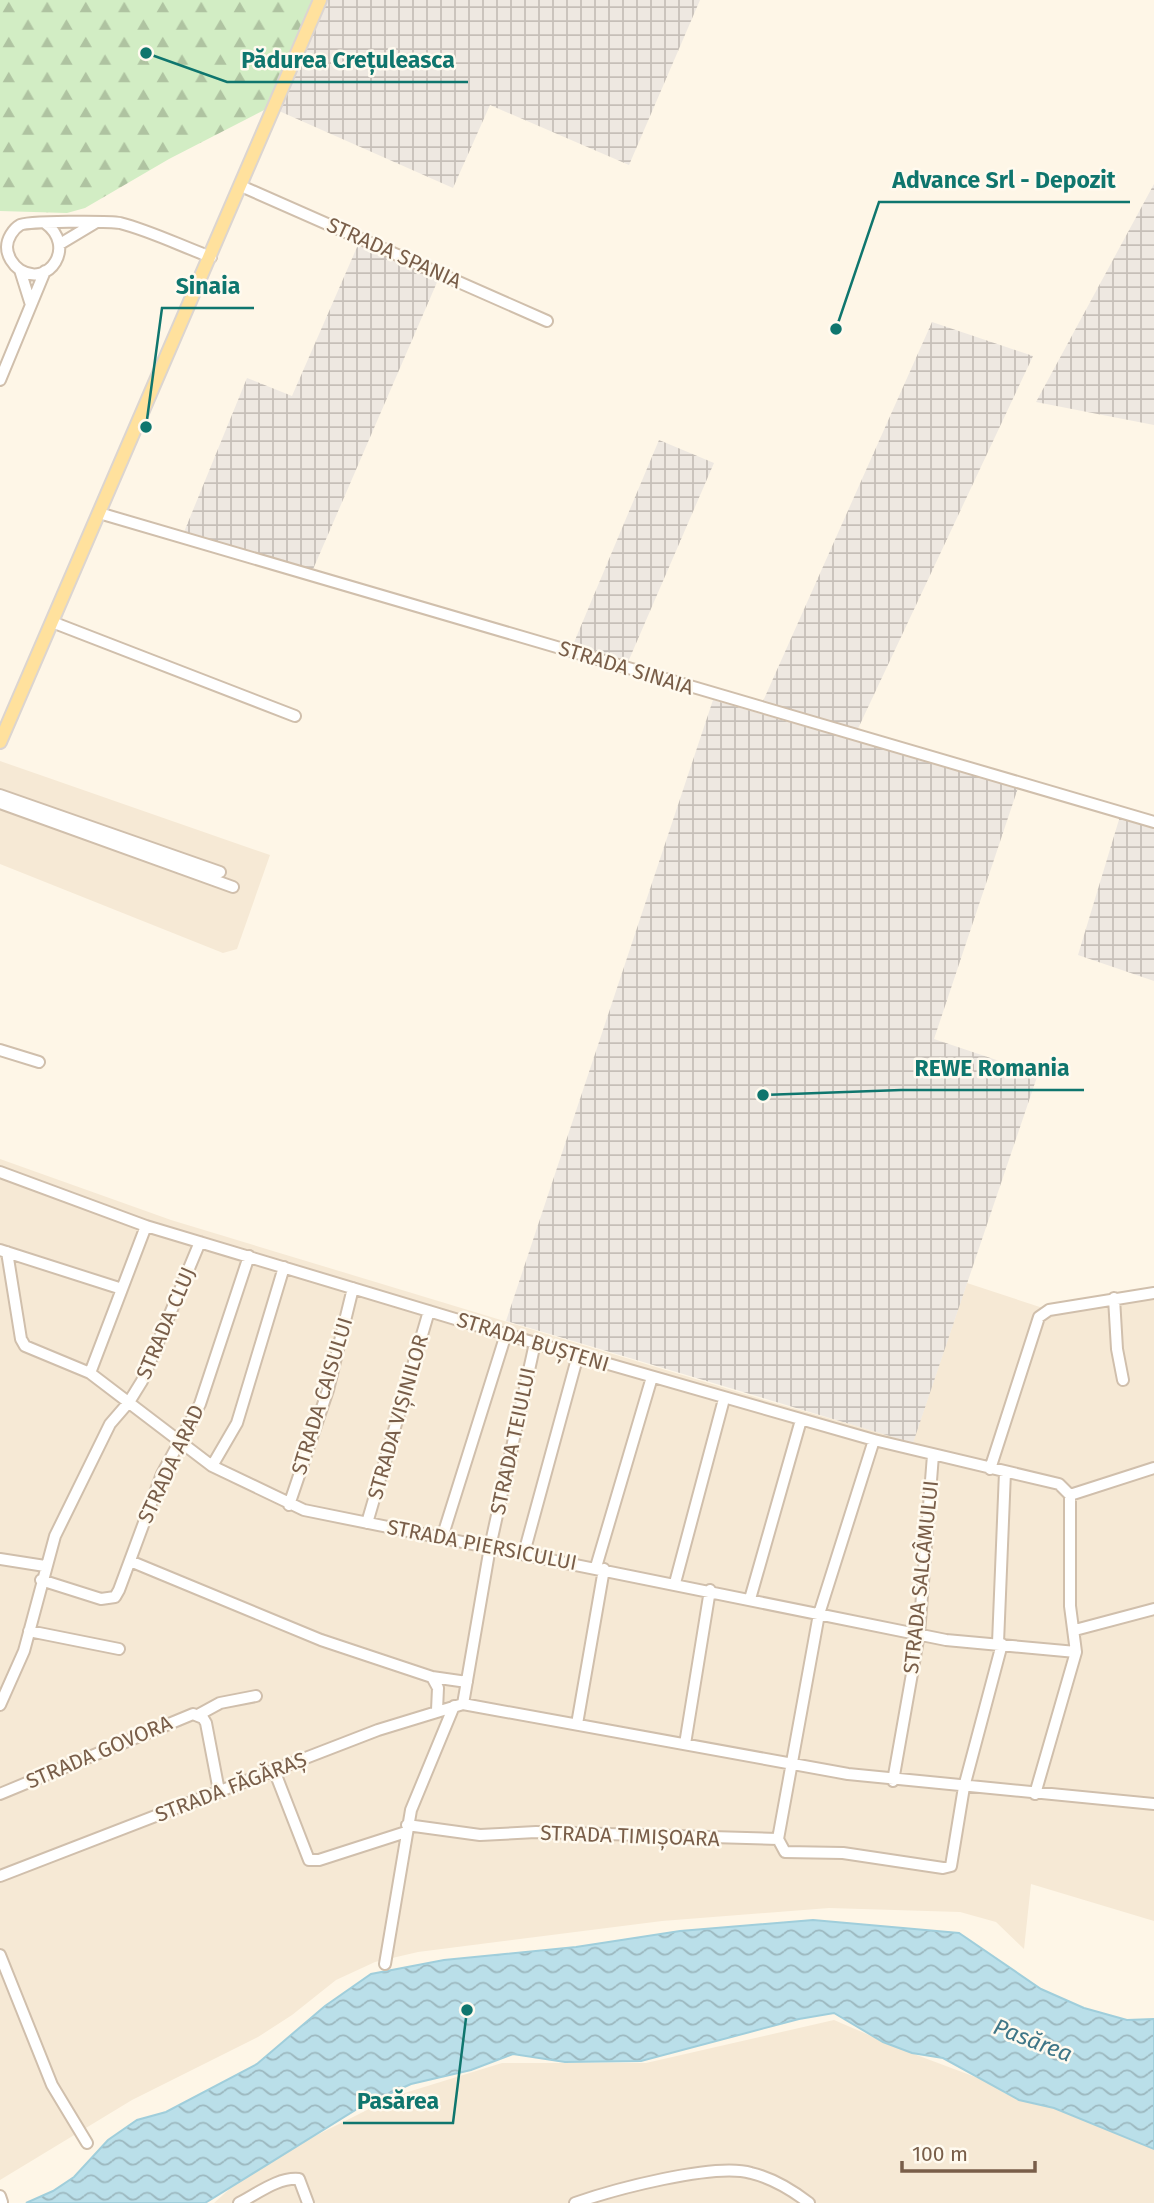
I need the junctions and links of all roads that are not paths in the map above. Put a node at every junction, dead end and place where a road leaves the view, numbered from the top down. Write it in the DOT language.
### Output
graph roads {
  1 [pos="320,0"];
  2 [pos="241,186"];
  3 [pos="97,222"];
  4 [pos="45,223"];
  5 [pos="60,244"];
  6 [pos="211,257"];
  7 [pos="20,270"];
  8 [pos="45,271"];
  9 [pos="31,305"];
  10 [pos="547,321"];
  11 [pos="0,380"];
  12 [pos="99,513"];
  13 [pos="52,622"];
  14 [pos="295,716"];
  15 [pos="0,741"];
  16 [pos="0,795"];
  17 [pos="0,803"];
  18 [pos="1154,822"];
  19 [pos="219,872"];
  20 [pos="233,887"];
  21 [pos="0,1050"];
  22 [pos="39,1062"];
  23 [pos="0,1172"];
  24 [pos="146,1226"];
  25 [pos="200,1242"];
  26 [pos="4,1251"];
  27 [pos="249,1256"];
  28 [pos="284,1267"];
  29 [pos="354,1288"];
  30 [pos="122,1289"];
  31 [pos="1154,1293"];
  32 [pos="1114,1298"];
  33 [pos="429,1311"];
  34 [pos="506,1334"];
  35 [pos="535,1343"];
  36 [pos="578,1355"];
  37 [pos="90,1373"];
  38 [pos="652,1377"];
  39 [pos="1124,1380"];
  40 [pos="724,1399"];
  41 [pos="129,1402"];
  42 [pos="801,1420"];
  43 [pos="874,1440"];
  44 [pos="179,1444"];
  45 [pos="933,1455"];
  46 [pos="212,1466"];
  47 [pos="1154,1468"];
  48 [pos="990,1469"];
  49 [pos="1005,1472"];
  50 [pos="1070,1494"];
  51 [pos="289,1505"];
  52 [pos="368,1523"];
  53 [pos="442,1538"];
  54 [pos="491,1547"];
  55 [pos="524,1553"];
  56 [pos="0,1559"];
  57 [pos="130,1561"];
  58 [pos="45,1566"];
  59 [pos="600,1568"];
  60 [pos="41,1580"];
  61 [pos="675,1583"];
  62 [pos="709,1590"];
  63 [pos="750,1599"];
  64 [pos="1154,1609"];
  65 [pos="818,1614"];
  66 [pos="1075,1630"];
  67 [pos="29,1631"];
  68 [pos="919,1634"];
  69 [pos="1000,1643"];
  70 [pos="119,1649"];
  71 [pos="1076,1652"];
  72 [pos="432,1677"];
  73 [pos="467,1682"];
  74 [pos="256,1696"];
  75 [pos="0,1705"];
  76 [pos="459,1705"];
  77 [pos="437,1710"];
  78 [pos="198,1715"];
  79 [pos="578,1724"];
  80 [pos="684,1744"];
  81 [pos="793,1765"];
  82 [pos="274,1770"];
  83 [pos="893,1781"];
  84 [pos="964,1787"];
  85 [pos="219,1791"];
  86 [pos="0,1794"];
  87 [pos="1035,1794"];
  88 [pos="1153,1803"];
  89 [pos="407,1829"];
  90 [pos="778,1839"];
  91 [pos="0,1876"];
  92 [pos="0,1955"];
  93 [pos="385,1964"];
  94 [pos="87,2143"];
  95 [pos="0,2196"];
  96 [pos="2,2202"];
  97 [pos="239,2203"];
  98 [pos="308,2203"];
  99 [pos="575,2203"];
  100 [pos="809,2203"];
  1 -- 2 [label="main road"];
  2 -- 6 [label="main road"];
  2 -- 10 [label="street, STRADA SPANIA"];
  3 -- 4 [label="street"];
  3 -- 5 [label="street"];
  3 -- 6 [label="street"];
  4 -- 5 [label="street"];
  4 -- 7 [label="street"];
  5 -- 8 [label="street"];
  6 -- 12 [label="main road"];
  7 -- 8 [label="street"];
  7 -- 9 [label="street"];
  8 -- 9 [label="street"];
  9 -- 11 [label="street"];
  12 -- 13 [label="main road"];
  12 -- 18 [label="street, STRADA SINAIA"];
  13 -- 14 [label="street"];
  13 -- 15 [label="main road"];
  16 -- 19 [label="street"];
  17 -- 20 [label="street"];
  21 -- 22 [label="street"];
  23 -- 24 [label="street, STRADA BUȘTENI"];
  24 -- 25 [label="street, STRADA BUȘTENI"];
  24 -- 30 [label="street"];
  25 -- 27 [label="street, STRADA BUȘTENI"];
  25 -- 41 [label="street, STRADA CLUJ"];
  26 -- 30 [label="street"];
  26 -- 37 [label="street, STRADA PIERSICULUI"];
  27 -- 28 [label="street, STRADA BUȘTENI"];
  27 -- 44 [label="street, STRADA ARAD"];
  28 -- 29 [label="street, STRADA BUȘTENI"];
  28 -- 46 [label="street"];
  29 -- 33 [label="street, STRADA BUȘTENI"];
  29 -- 51 [label="street, STRADA CAISULUI"];
  30 -- 37 [label="street"];
  31 -- 32 [label="street"];
  32 -- 39 [label="street"];
  32 -- 48 [label="street"];
  33 -- 34 [label="street, STRADA BUȘTENI"];
  33 -- 52 [label="street, STRADA VIȘINILOR"];
  34 -- 35 [label="street, STRADA BUȘTENI"];
  34 -- 53 [label="street"];
  35 -- 36 [label="street, STRADA BUȘTENI"];
  35 -- 54 [label="street, STRADA TEIULUI"];
  36 -- 38 [label="street, STRADA BUȘTENI"];
  36 -- 55 [label="street"];
  37 -- 41 [label="street, STRADA PIERSICULUI"];
  38 -- 40 [label="street, STRADA BUȘTENI"];
  38 -- 59 [label="street"];
  40 -- 42 [label="street, STRADA BUȘTENI"];
  40 -- 61 [label="street"];
  41 -- 44 [label="street, STRADA PIERSICULUI"];
  41 -- 58 [label="street, STRADA CLUJ"];
  42 -- 43 [label="street, STRADA BUȘTENI"];
  42 -- 63 [label="street"];
  43 -- 45 [label="street, STRADA BUȘTENI"];
  43 -- 65 [label="street"];
  44 -- 46 [label="street, STRADA PIERSICULUI"];
  44 -- 57 [label="street, STRADA ARAD"];
  45 -- 48 [label="street, STRADA BUȘTENI"];
  45 -- 68 [label="street, STRADA SALCÂMULUI"];
  46 -- 51 [label="street, STRADA PIERSICULUI"];
  47 -- 50 [label="street"];
  48 -- 49 [label="street, STRADA BUȘTENI"];
  49 -- 50 [label="street, STRADA BUȘTENI"];
  49 -- 69 [label="street"];
  50 -- 66 [label="street"];
  51 -- 52 [label="street, STRADA PIERSICULUI"];
  52 -- 53 [label="street, STRADA PIERSICULUI"];
  53 -- 54 [label="street, STRADA PIERSICULUI"];
  54 -- 55 [label="street, STRADA PIERSICULUI"];
  54 -- 73 [label="street, STRADA TEIULUI"];
  55 -- 59 [label="street, STRADA PIERSICULUI"];
  56 -- 58 [label="street"];
  57 -- 60 [label="street, STRADA ARAD"];
  57 -- 72 [label="street"];
  58 -- 60 [label="street, STRADA CLUJ"];
  59 -- 61 [label="street, STRADA PIERSICULUI"];
  59 -- 79 [label="street"];
  60 -- 67 [label="street, STRADA CLUJ"];
  61 -- 62 [label="street, STRADA PIERSICULUI"];
  62 -- 63 [label="street, STRADA PIERSICULUI"];
  62 -- 80 [label="street"];
  63 -- 65 [label="street, STRADA PIERSICULUI"];
  64 -- 66 [label="street"];
  65 -- 68 [label="street, STRADA PIERSICULUI"];
  65 -- 81 [label="street"];
  66 -- 71 [label="street"];
  67 -- 70 [label="street"];
  67 -- 75 [label="street, STRADA CLUJ"];
  68 -- 69 [label="street, STRADA PIERSICULUI"];
  68 -- 83 [label="street, STRADA SALCÂMULUI"];
  69 -- 71 [label="street, STRADA PIERSICULUI"];
  69 -- 84 [label="street"];
  71 -- 87 [label="street"];
  72 -- 73 [label="street"];
  72 -- 77 [label="street"];
  73 -- 76 [label="street, STRADA TEIULUI"];
  74 -- 78 [label="street, STRADA GOVORA"];
  76 -- 77 [label="street, STRADA FĂGĂRAȘ"];
  76 -- 79 [label="street"];
  76 -- 89 [label="street, STRADA TEIULUI"];
  77 -- 82 [label="street, STRADA FĂGĂRAȘ"];
  78 -- 85 [label="street, STRADA GOVORA"];
  78 -- 86 [label="street, STRADA GOVORA"];
  79 -- 80 [label="street"];
  80 -- 81 [label="street"];
  81 -- 83 [label="street"];
  81 -- 90 [label="street"];
  82 -- 85 [label="street, STRADA FĂGĂRAȘ"];
  82 -- 89 [label="street, STRADA TIMIȘOARA"];
  83 -- 84 [label="street"];
  84 -- 87 [label="street"];
  84 -- 90 [label="street"];
  85 -- 91 [label="street, STRADA FĂGĂRAȘ"];
  87 -- 88 [label="street"];
  89 -- 90 [label="street, STRADA TIMIȘOARA"];
  89 -- 93 [label="street, STRADA TEIULUI"];
  92 -- 94 [label="street"];
  95 -- 96 [label="street"];
  97 -- 98 [label="street"];
  99 -- 100 [label="street"];
}
